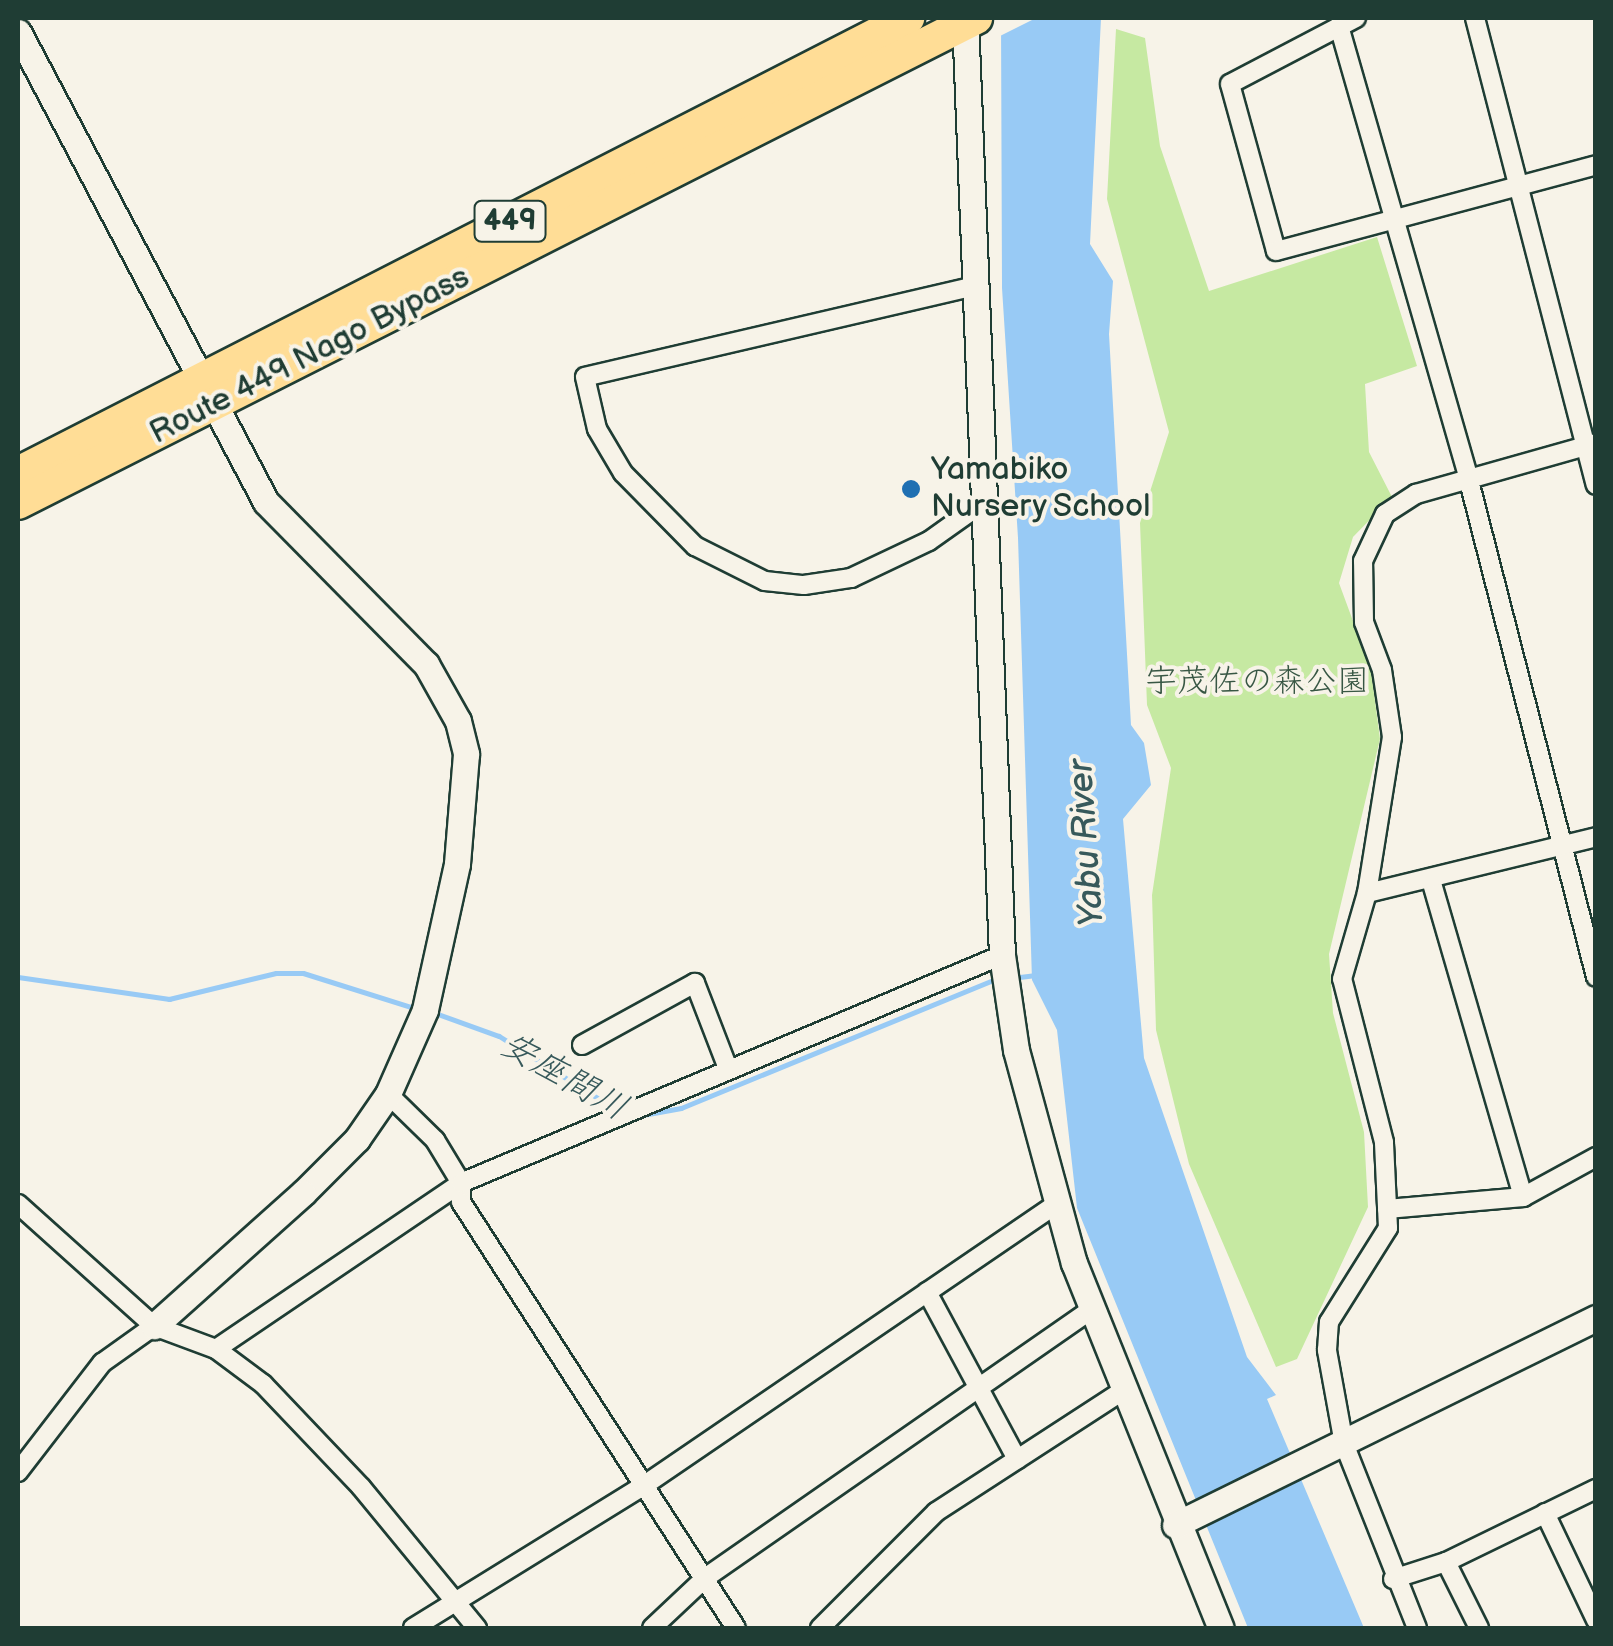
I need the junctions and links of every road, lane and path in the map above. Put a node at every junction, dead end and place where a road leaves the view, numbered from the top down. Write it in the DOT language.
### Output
graph roads {
  1 [pos="908,18"];
  2 [pos="1356,18"];
  3 [pos="1475,18"];
  4 [pos="969,19"];
  5 [pos="1338,26"];
  6 [pos="18,32"];
  7 [pos="1596,165"];
  8 [pos="1522,184"];
  9 [pos="1395,222"];
  10 [pos="976,286"];
  11 [pos="206,392"];
  12 [pos="1590,445"];
  13 [pos="18,473"];
  14 [pos="1468,476"];
  15 [pos="1596,485"];
  16 [pos="18,503"];
  17 [pos="986,510"];
  18 [pos="1596,837"];
  19 [pos="1561,847"];
  20 [pos="1431,880"];
  21 [pos="1368,893"];
  22 [pos="1002,956"];
  23 [pos="1596,977"];
  24 [pos="582,1045"];
  25 [pos="727,1066"];
  26 [pos="388,1094"];
  27 [pos="1596,1158"];
  28 [pos="461,1183"];
  29 [pos="1523,1197"];
  30 [pos="18,1204"];
  31 [pos="1054,1205"];
  32 [pos="1387,1209"];
  33 [pos="927,1292"];
  34 [pos="1091,1310"];
  35 [pos="1596,1318"];
  36 [pos="154,1326"];
  37 [pos="216,1350"];
  38 [pos="981,1388"];
  39 [pos="1122,1391"];
  40 [pos="1344,1444"];
  41 [pos="1017,1460"];
  42 [pos="18,1472"];
  43 [pos="646,1484"];
  44 [pos="1596,1489"];
  45 [pos="1545,1512"];
  46 [pos="1184,1521"];
  47 [pos="1446,1562"];
  48 [pos="704,1578"];
  49 [pos="1393,1579"];
  50 [pos="456,1603"];
  51 [pos="1596,1620"];
  52 [pos="413,1628"];
  53 [pos="477,1628"];
  54 [pos="652,1628"];
  55 [pos="736,1628"];
  56 [pos="820,1628"];
  57 [pos="1221,1628"];
  58 [pos="1417,1628"];
  59 [pos="1479,1628"];
  1 -- 11 [label="highway, Route 449 Nago Bypass / 449"];
  2 -- 5 [label="street"];
  3 -- 8 [label="street"];
  4 -- 10 [label="street"];
  4 -- 11 [label="highway, Route 449 Nago Bypass / 449"];
  5 -- 9 [label="street"];
  5 -- 9 [label="street"];
  6 -- 11 [label="street"];
  7 -- 8 [label="street"];
  8 -- 9 [label="street"];
  8 -- 12 [label="street"];
  9 -- 14 [label="street"];
  10 -- 17 [label="street"];
  10 -- 17 [label="street"];
  11 -- 13 [label="highway, Route 449 Nago Bypass / 449"];
  11 -- 16 [label="highway, Route 449 Nago Bypass / 449"];
  11 -- 26 [label="street"];
  12 -- 14 [label="street"];
  12 -- 15 [label="street"];
  14 -- 19 [label="street"];
  14 -- 21 [label="street"];
  17 -- 22 [label="street"];
  18 -- 19 [label="street"];
  19 -- 20 [label="street"];
  19 -- 23 [label="street"];
  20 -- 21 [label="street"];
  20 -- 29 [label="street"];
  21 -- 32 [label="street"];
  22 -- 25 [label="street"];
  22 -- 31 [label="street"];
  24 -- 25 [label="street"];
  25 -- 28 [label="street"];
  26 -- 28 [label="street"];
  26 -- 36 [label="street"];
  27 -- 29 [label="street"];
  28 -- 37 [label="street"];
  28 -- 43 [label="street"];
  29 -- 32 [label="street"];
  30 -- 36 [label="street"];
  31 -- 33 [label="street"];
  31 -- 34 [label="street"];
  32 -- 40 [label="street"];
  33 -- 38 [label="street"];
  33 -- 43 [label="street"];
  34 -- 38 [label="street"];
  34 -- 39 [label="street"];
  35 -- 40 [label="street"];
  36 -- 37 [label="street"];
  36 -- 42 [label="street"];
  37 -- 50 [label="street"];
  38 -- 41 [label="street"];
  38 -- 48 [label="street"];
  39 -- 41 [label="street"];
  39 -- 46 [label="street"];
  40 -- 46 [label="street"];
  40 -- 49 [label="street"];
  41 -- 56 [label="street"];
  43 -- 48 [label="street"];
  43 -- 50 [label="street"];
  44 -- 45 [label="street"];
  45 -- 47 [label="street"];
  45 -- 51 [label="street"];
  46 -- 57 [label="street"];
  47 -- 49 [label="street"];
  47 -- 59 [label="street"];
  48 -- 54 [label="street"];
  48 -- 55 [label="street"];
  49 -- 58 [label="street"];
  50 -- 52 [label="street"];
  50 -- 53 [label="street"];
}
